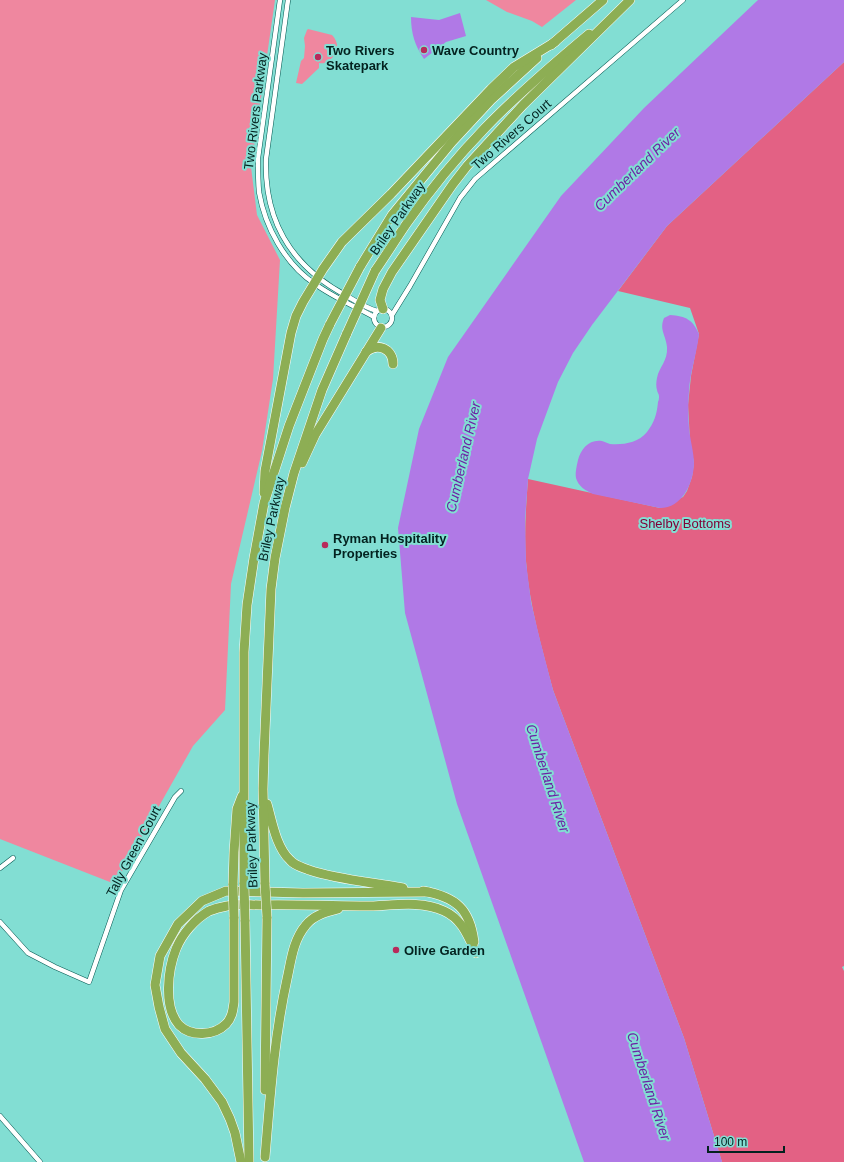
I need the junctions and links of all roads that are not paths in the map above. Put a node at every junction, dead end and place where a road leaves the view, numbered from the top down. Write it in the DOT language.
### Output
graph roads {
  1 [pos="280,0"];
  2 [pos="288,0"];
  3 [pos="603,0"];
  4 [pos="630,0"];
  5 [pos="683,0"];
  6 [pos="555,42"];
  7 [pos="316,281"];
  8 [pos="401,299"];
  9 [pos="382,310"];
  10 [pos="392,315"];
  11 [pos="374,317"];
  12 [pos="381,328"];
  13 [pos="366,352"];
  14 [pos="393,364"];
  15 [pos="264,503"];
  16 [pos="280,535"];
  17 [pos="263,789"];
  18 [pos="181,791"];
  19 [pos="243,791"];
  20 [pos="13,858"];
  21 [pos="0,868"];
  22 [pos="428,892"];
  23 [pos="450,900"];
  24 [pos="362,906"];
  25 [pos="445,912"];
  26 [pos="0,922"];
  27 [pos="0,1116"];
  28 [pos="265,1160"];
  29 [pos="40,1162"];
  30 [pos="242,1162"];
  31 [pos="248,1162"];
  1 -- 7 [label="street, Two Rivers Parkway"];
  2 -- 7 [label="street, Two Rivers Parkway"];
  3 -- 6 [label="highway, Briley Parkway"];
  4 -- 9 [label="highway"];
  4 -- 16 [label="highway, Briley Parkway, bridge"];
  5 -- 8 [label="street, Two Rivers Court"];
  6 -- 7 [label="highway"];
  6 -- 15 [label="highway, Briley Parkway, bridge"];
  7 -- 9 [label="street, Two Rivers Parkway"];
  7 -- 11 [label="street, Two Rivers Parkway"];
  7 -- 15 [label="highway"];
  8 -- 9 [label="street"];
  8 -- 10 [label="street, Two Rivers Court"];
  9 -- 10 [label="street"];
  9 -- 11 [label="street"];
  10 -- 12 [label="street"];
  11 -- 12 [label="street"];
  12 -- 13 [label="highway"];
  13 -- 14 [label="highway"];
  13 -- 16 [label="highway"];
  15 -- 19 [label="highway, Briley Parkway"];
  16 -- 17 [label="highway, Briley Parkway"];
  17 -- 22 [label="highway"];
  17 -- 28 [label="highway, Briley Parkway, bridge"];
  18 -- 26 [label="street, Tally Green Court"];
  19 -- 24 [label="highway, bridge"];
  19 -- 31 [label="highway, Briley Parkway, bridge"];
  20 -- 21 [label="street"];
  22 -- 23 [label="highway"];
  22 -- 30 [label="highway"];
  23 -- 25 [label="highway"];
  23 -- 25 [label="highway"];
  24 -- 25 [label="highway"];
  24 -- 28 [label="highway"];
  27 -- 29 [label="street"];
}
